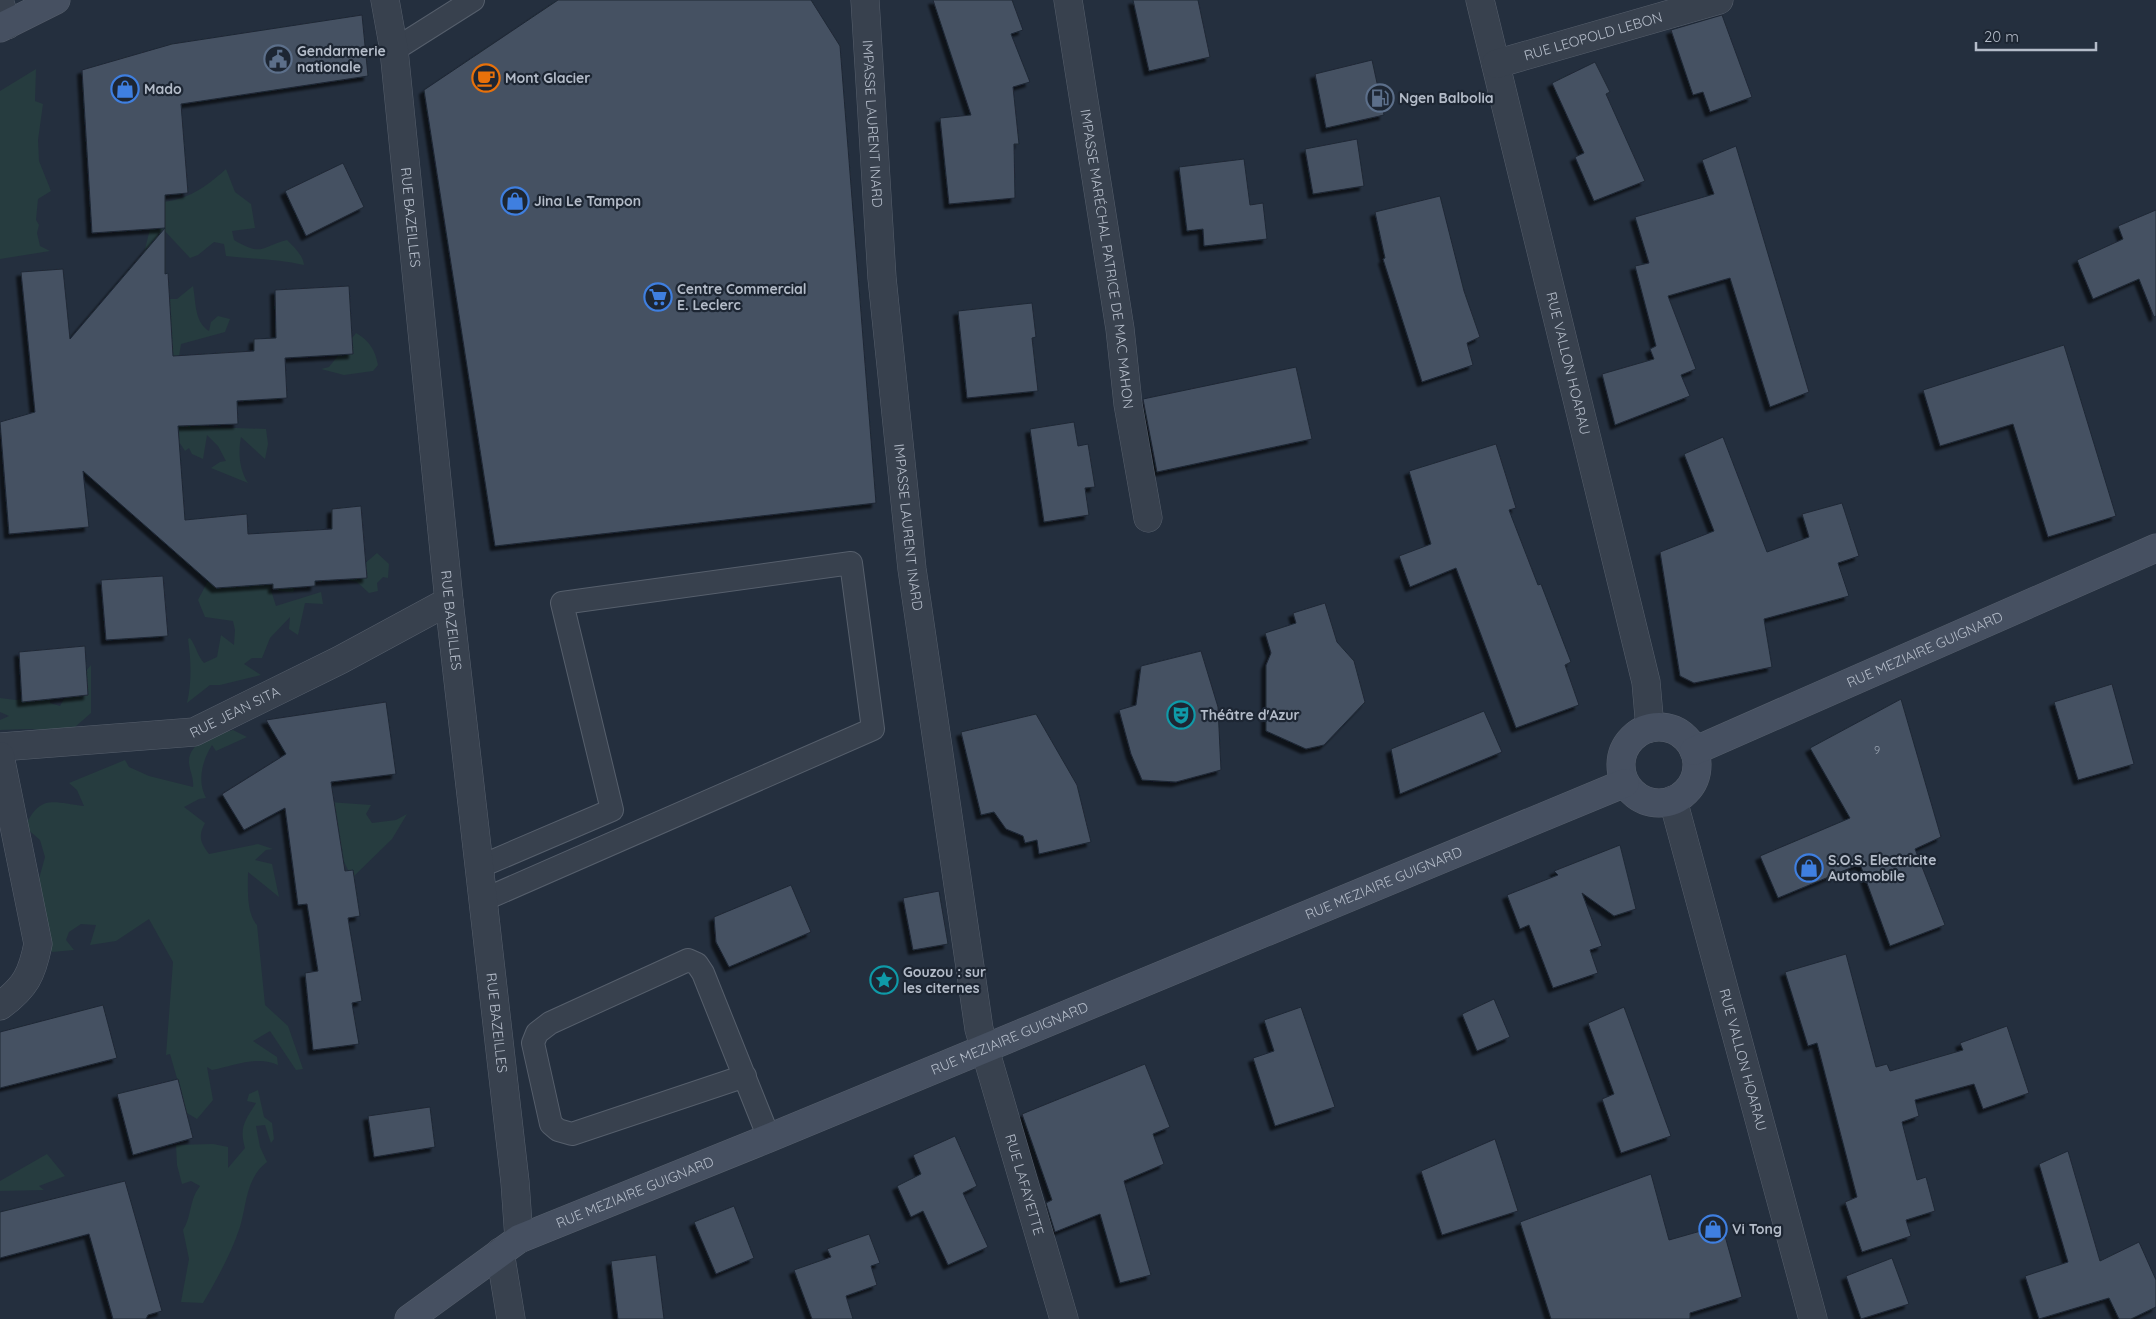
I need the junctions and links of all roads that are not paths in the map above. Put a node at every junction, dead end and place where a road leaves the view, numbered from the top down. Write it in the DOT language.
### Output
graph roads {
  1 [pos="56,0"];
  2 [pos="385,0"];
  3 [pos="473,0"];
  4 [pos="865,0"];
  5 [pos="1068,0"];
  6 [pos="1480,0"];
  7 [pos="1719,0"];
  8 [pos="2,19"];
  9 [pos="394,50"];
  10 [pos="1496,64"];
  11 [pos="1148,518"];
  12 [pos="2156,548"];
  13 [pos="449,601"];
  14 [pos="1650,728"];
  15 [pos="0,747"];
  16 [pos="1694,750"];
  17 [pos="0,756"];
  18 [pos="1625,783"];
  19 [pos="1673,800"];
  20 [pos="479,867"];
  21 [pos="483,900"];
  22 [pos="0,1006"];
  23 [pos="985,1049"];
  24 [pos="744,1076"];
  25 [pos="769,1138"];
  26 [pos="509,1246"];
  27 [pos="1806,1316"];
  28 [pos="409,1319"];
  29 [pos="511,1319"];
  30 [pos="1064,1319"];
  1 -- 8 [label="street"];
  2 -- 9 [label="street, RUE BAZEILLES"];
  3 -- 9 [label="lane"];
  4 -- 23 [label="street, IMPASSE LAURENT INARD"];
  5 -- 11 [label="street, IMPASSE MARÉCHAL PATRICE DE MAC MAHON"];
  6 -- 10 [label="street, RUE VALLON HOARAU"];
  7 -- 10 [label="street, RUE LEOPOLD LEBON"];
  9 -- 13 [label="street, RUE BAZEILLES"];
  10 -- 14 [label="street, RUE VALLON HOARAU"];
  12 -- 16 [label="street, RUE MEZIAIRE GUIGNARD"];
  13 -- 15 [label="street, RUE JEAN SITA"];
  13 -- 20 [label="street, RUE BAZEILLES"];
  14 -- 16 [label="street"];
  14 -- 18 [label="street"];
  16 -- 19 [label="street"];
  17 -- 22 [label="street"];
  18 -- 19 [label="street"];
  18 -- 23 [label="street, RUE MEZIAIRE GUIGNARD"];
  19 -- 27 [label="street, RUE VALLON HOARAU"];
  20 -- 21 [label="street, RUE BAZEILLES"];
  20 -- 21 [label="lane"];
  21 -- 26 [label="street, RUE BAZEILLES"];
  23 -- 25 [label="street, RUE MEZIAIRE GUIGNARD"];
  23 -- 30 [label="street, RUE LAFAYETTE"];
  24 -- 24 [label="lane"];
  24 -- 25 [label="lane"];
  25 -- 26 [label="street, RUE MEZIAIRE GUIGNARD"];
  26 -- 28 [label="street, RUE MEZIAIRE GUIGNARD"];
  26 -- 29 [label="street, RUE BAZEILLES"];
}
